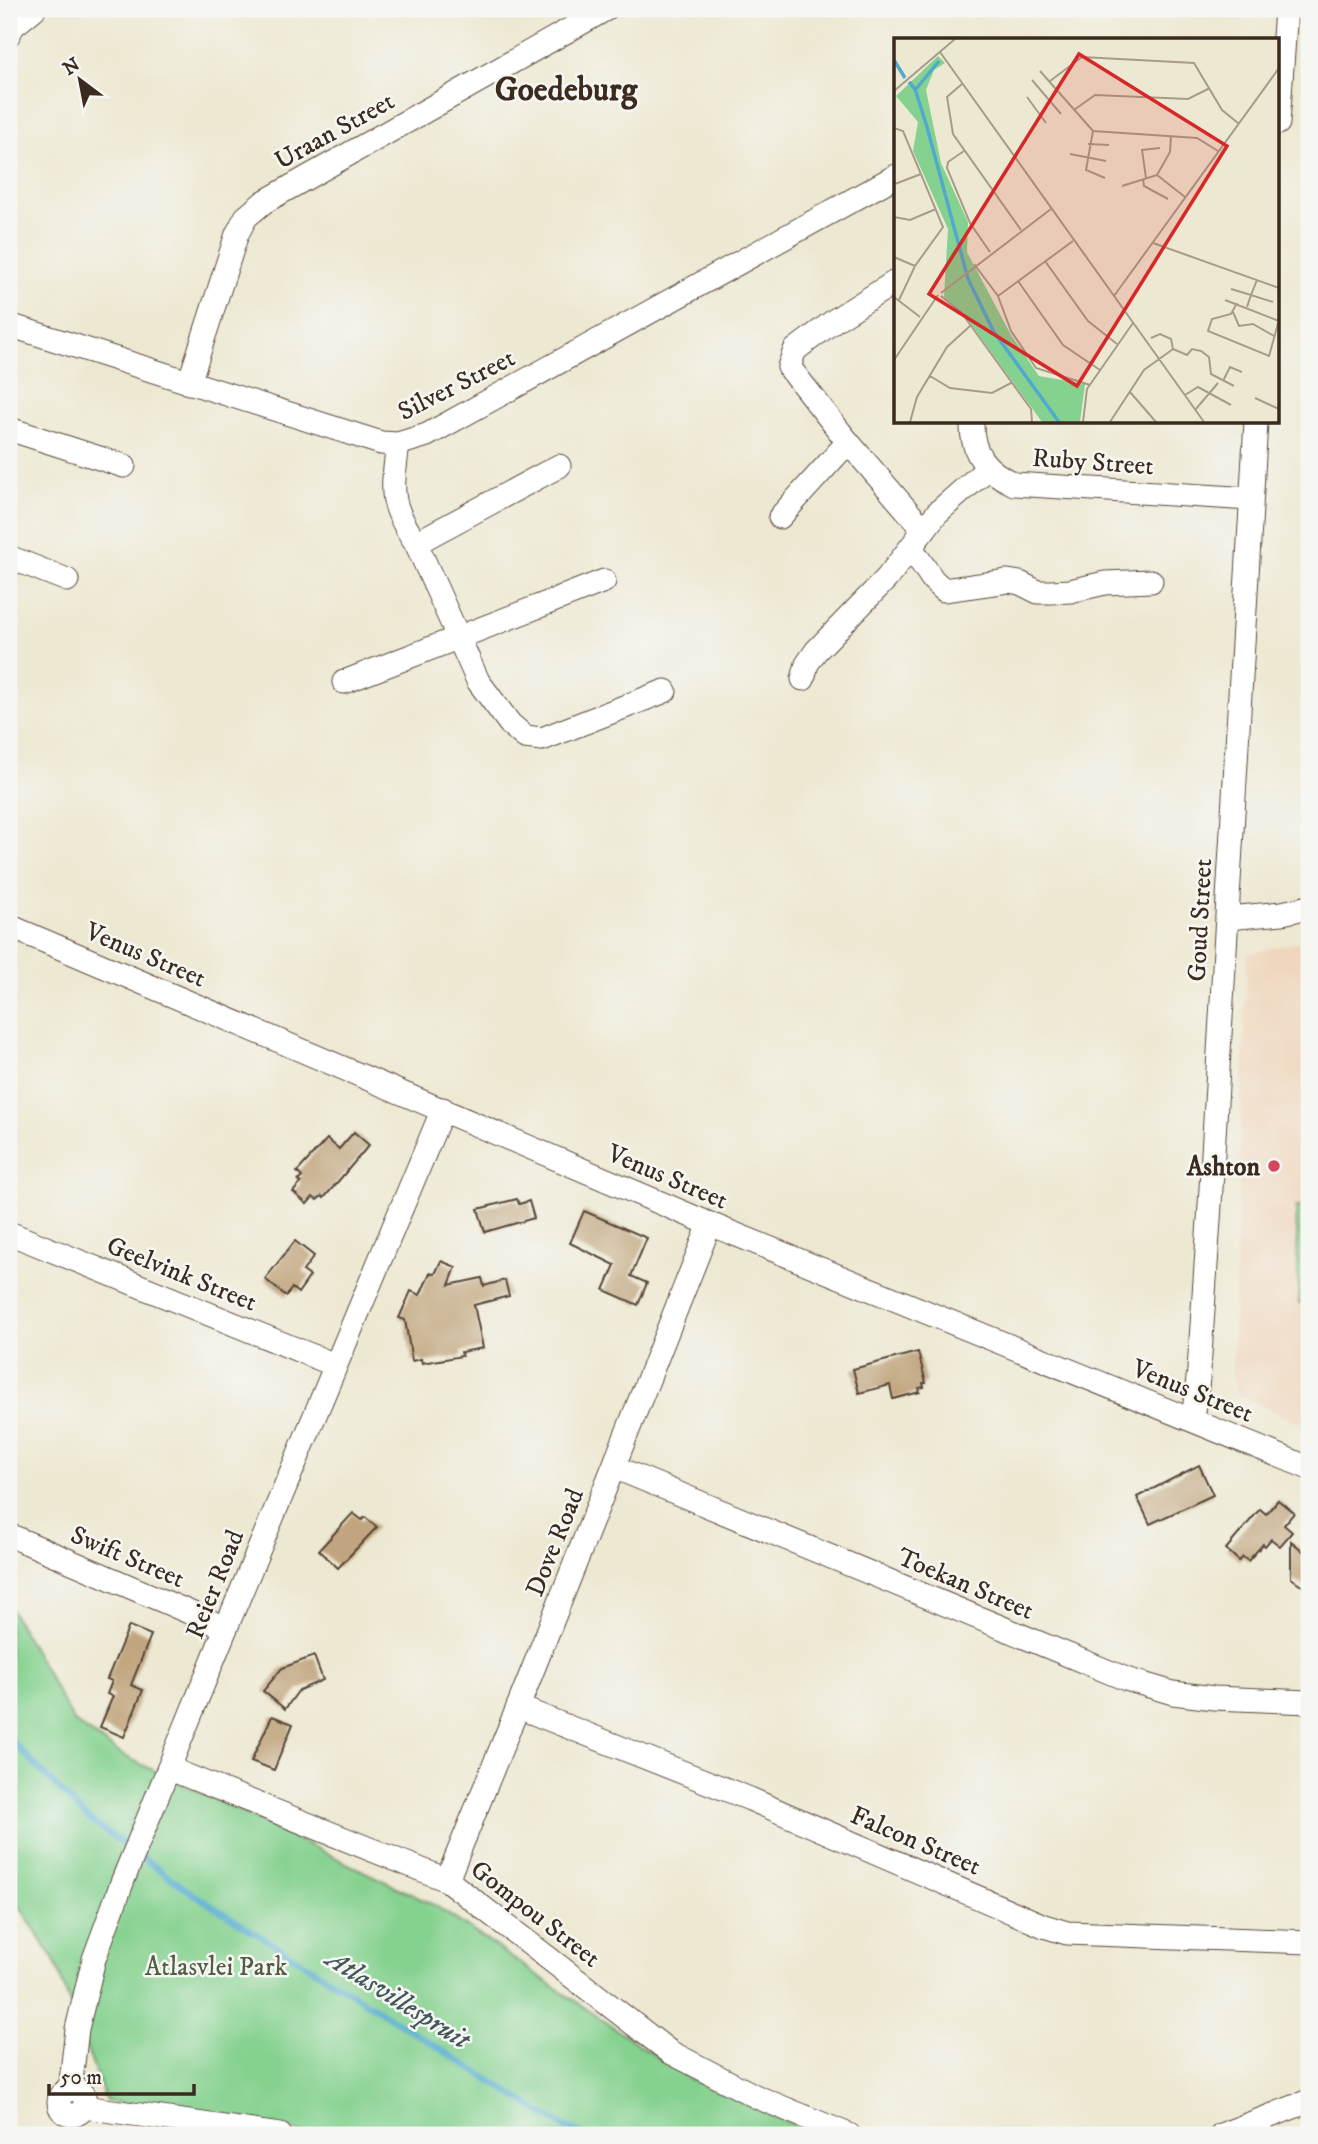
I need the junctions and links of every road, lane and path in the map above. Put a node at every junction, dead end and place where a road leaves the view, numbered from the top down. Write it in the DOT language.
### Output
graph roads {
  1 [pos="34,9"];
  2 [pos="606,9"];
  3 [pos="1286,9"];
  4 [pos="9,34"];
  5 [pos="1280,70"];
  6 [pos="894,177"];
  7 [pos="894,283"];
  8 [pos="9,325"];
  9 [pos="189,383"];
  10 [pos="972,424"];
  11 [pos="1256,424"];
  12 [pos="9,429"];
  13 [pos="848,442"];
  14 [pos="398,444"];
  15 [pos="124,466"];
  16 [pos="559,466"];
  17 [pos="987,469"];
  18 [pos="1250,499"];
  19 [pos="780,517"];
  20 [pos="918,540"];
  21 [pos="416,543"];
  22 [pos="9,556"];
  23 [pos="67,580"];
  24 [pos="604,581"];
  25 [pos="1151,581"];
  26 [pos="459,638"];
  27 [pos="803,679"];
  28 [pos="344,682"];
  29 [pos="665,691"];
  30 [pos="1309,907"];
  31 [pos="1228,918"];
  32 [pos="9,926"];
  33 [pos="443,1109"];
  34 [pos="710,1224"];
  35 [pos="9,1233"];
  36 [pos="335,1366"];
  37 [pos="1193,1420"];
  38 [pos="614,1467"];
  39 [pos="1309,1468"];
  40 [pos="9,1535"];
  41 [pos="226,1628"];
  42 [pos="1309,1702"];
  43 [pos="518,1707"];
  44 [pos="170,1769"];
  45 [pos="447,1880"];
  46 [pos="1309,1942"];
  47 [pos="1309,2101"];
  48 [pos="70,2111"];
  49 [pos="280,2135"];
  50 [pos="849,2135"];
  51 [pos="1221,2135"];
  1 -- 4 [label="street"];
  2 -- 9 [label="street, Uraan Street"];
  3 -- 5 [label="street"];
  6 -- 14 [label="street, Silver Street"];
  7 -- 13 [label="street"];
  8 -- 9 [label="street, Silver Street"];
  9 -- 14 [label="street, Silver Street"];
  10 -- 17 [label="street"];
  11 -- 18 [label="street, Goud Street"];
  12 -- 15 [label="street"];
  13 -- 19 [label="street"];
  13 -- 20 [label="street"];
  14 -- 21 [label="street"];
  16 -- 21 [label="street"];
  17 -- 18 [label="street, Ruby Street"];
  17 -- 20 [label="street"];
  18 -- 31 [label="street, Goud Street"];
  20 -- 25 [label="street"];
  20 -- 27 [label="street"];
  21 -- 26 [label="street"];
  22 -- 23 [label="street"];
  24 -- 26 [label="street"];
  26 -- 28 [label="street"];
  26 -- 29 [label="street"];
  30 -- 31 [label="street"];
  31 -- 37 [label="street, Goud Street"];
  32 -- 33 [label="street, Venus Street"];
  33 -- 34 [label="street, Venus Street"];
  33 -- 36 [label="street, Reier Road"];
  34 -- 37 [label="street, Venus Street"];
  34 -- 38 [label="street, Dove Road"];
  35 -- 36 [label="street, Geelvink Street"];
  36 -- 41 [label="street, Reier Road"];
  37 -- 39 [label="street, Venus Street"];
  38 -- 42 [label="street, Toekan Street"];
  38 -- 43 [label="street, Dove Road"];
  40 -- 41 [label="street, Swift Street"];
  41 -- 44 [label="street, Reier Road"];
  43 -- 45 [label="street, Dove Road"];
  43 -- 46 [label="street, Falcon Street"];
  44 -- 45 [label="street, Gompou Street"];
  44 -- 48 [label="street, Reier Road"];
  45 -- 50 [label="street, Gompou Street"];
  47 -- 51 [label="street"];
  48 -- 49 [label="street"];
}
